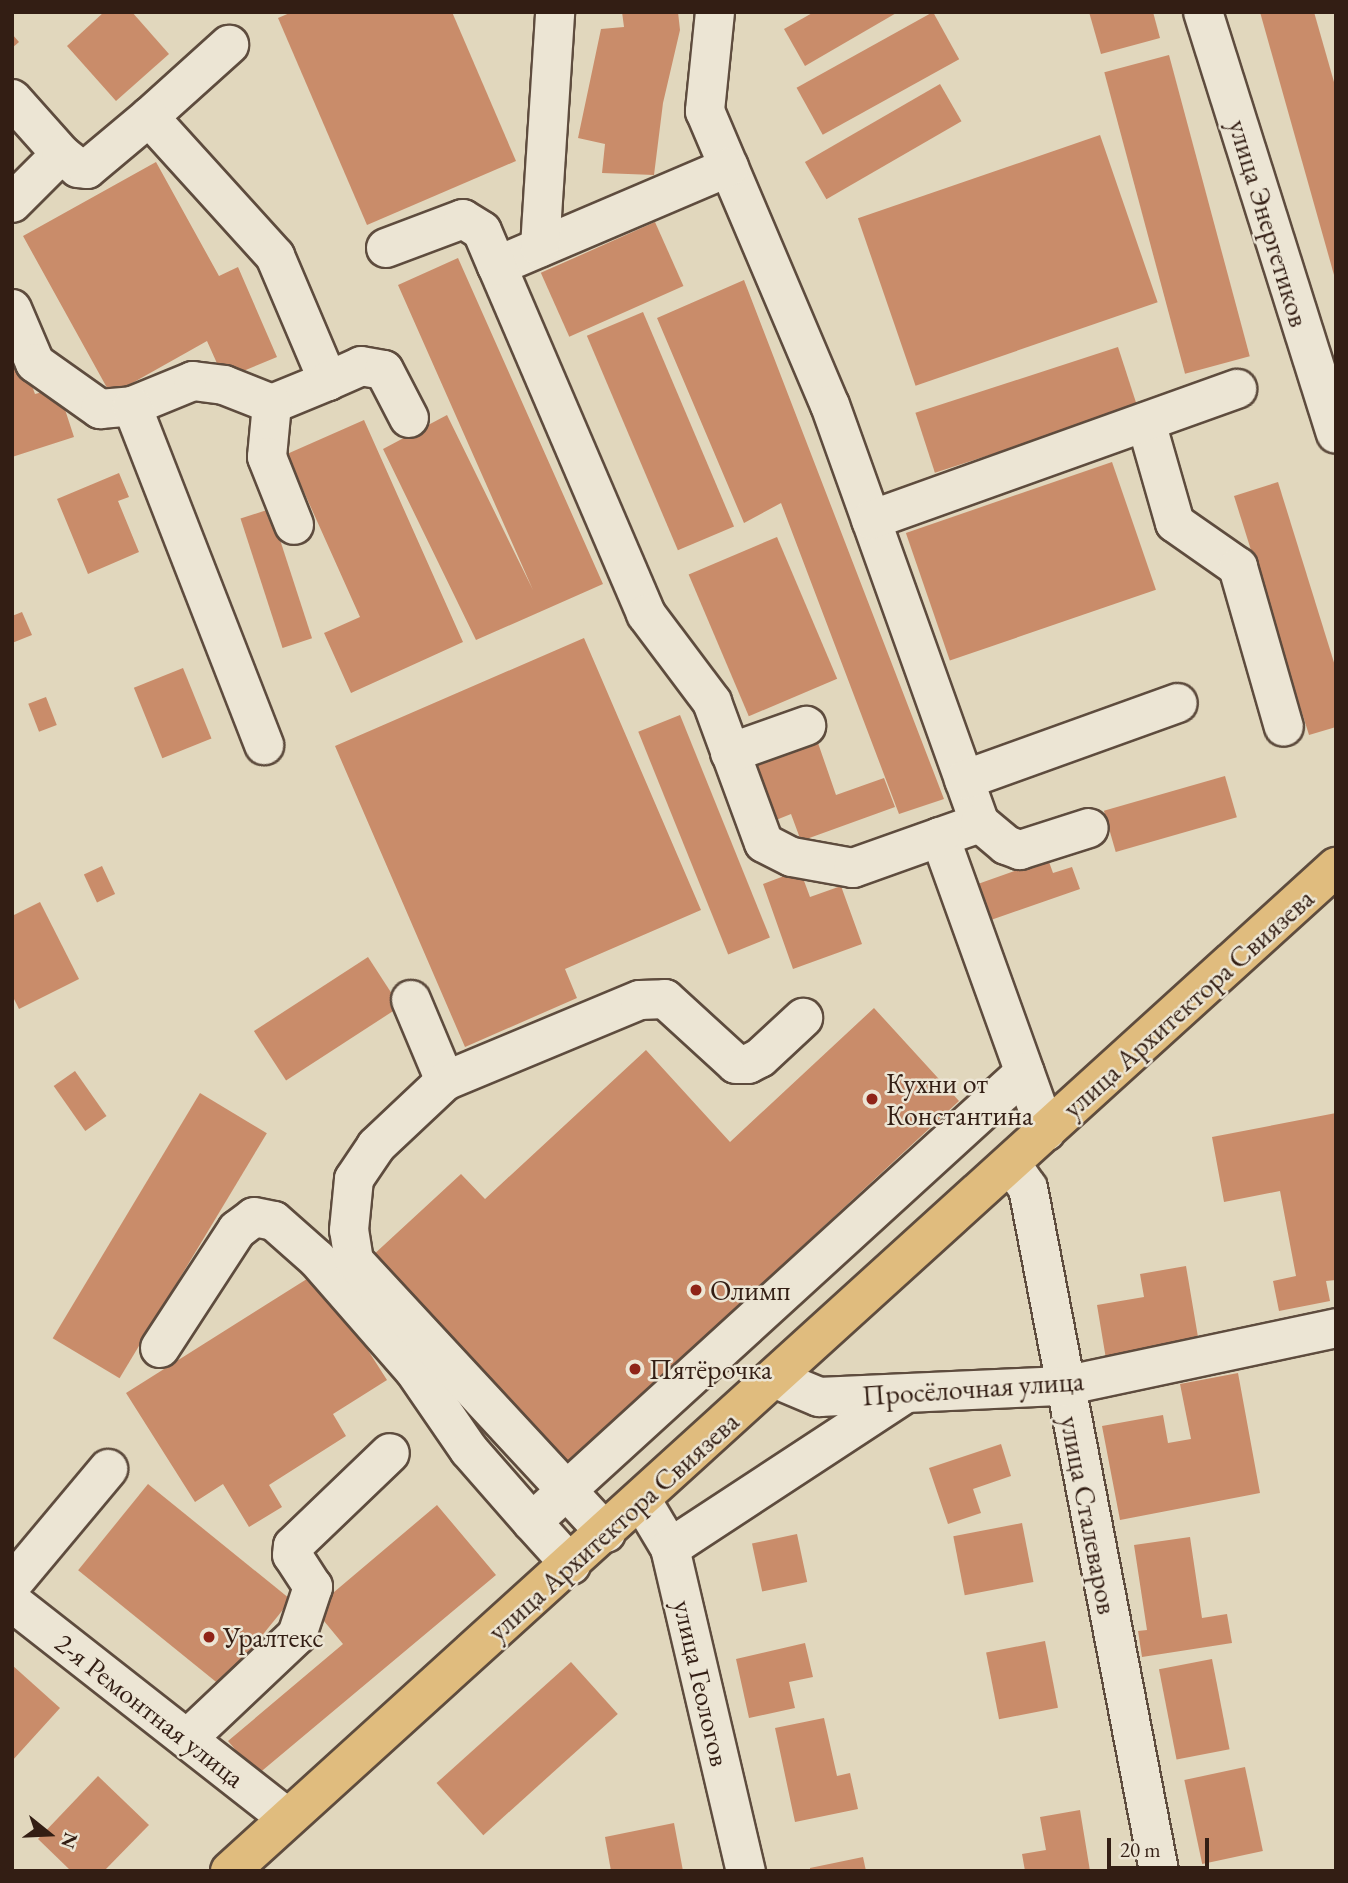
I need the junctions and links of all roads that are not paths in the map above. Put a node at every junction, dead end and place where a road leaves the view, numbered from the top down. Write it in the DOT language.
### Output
graph roads {
  1 [pos="555,12"];
  2 [pos="715,12"];
  3 [pos="1203,12"];
  4 [pos="229,45"];
  5 [pos="12,99"];
  6 [pos="149,117"];
  7 [pos="61,153"];
  8 [pos="729,167"];
  9 [pos="12,203"];
  10 [pos="540,247"];
  11 [pos="386,248"];
  12 [pos="497,266"];
  13 [pos="12,309"];
  14 [pos="328,381"];
  15 [pos="1237,389"];
  16 [pos="272,404"];
  17 [pos="132,406"];
  18 [pos="409,418"];
  19 [pos="1146,422"];
  20 [pos="1336,434"];
  21 [pos="872,520"];
  22 [pos="294,525"];
  23 [pos="1178,704"];
  24 [pos="806,726"];
  25 [pos="1284,727"];
  26 [pos="264,745"];
  27 [pos="730,753"];
  28 [pos="964,780"];
  29 [pos="980,822"];
  30 [pos="1089,828"];
  31 [pos="940,837"];
  32 [pos="1336,867"];
  33 [pos="411,1000"];
  34 [pos="803,1018"];
  35 [pos="1025,1073"];
  36 [pos="445,1081"];
  37 [pos="1046,1132"];
  38 [pos="1012,1164"];
  39 [pos="1336,1328"];
  40 [pos="160,1348"];
  41 [pos="776,1379"];
  42 [pos="1064,1387"];
  43 [pos="904,1394"];
  44 [pos="390,1452"];
  45 [pos="108,1469"];
  46 [pos="566,1490"];
  47 [pos="642,1501"];
  48 [pos="532,1522"];
  49 [pos="606,1533"];
  50 [pos="670,1548"];
  51 [pos="571,1565"];
  52 [pos="12,1584"];
  53 [pos="12,1602"];
  54 [pos="187,1739"];
  55 [pos="287,1818"];
  56 [pos="230,1871"];
  57 [pos="746,1871"];
  58 [pos="1158,1871"];
  1 -- 10 [label="street"];
  2 -- 8 [label="street"];
  3 -- 20 [label="street, улица Энергетиков"];
  4 -- 6 [label="street"];
  5 -- 7 [label="street"];
  6 -- 7 [label="street"];
  6 -- 14 [label="street"];
  7 -- 9 [label="street"];
  8 -- 10 [label="street"];
  8 -- 21 [label="street"];
  10 -- 12 [label="street"];
  11 -- 12 [label="street"];
  12 -- 27 [label="street"];
  13 -- 17 [label="street"];
  14 -- 16 [label="street"];
  14 -- 18 [label="street"];
  15 -- 19 [label="street"];
  16 -- 17 [label="street"];
  16 -- 22 [label="street"];
  17 -- 26 [label="street"];
  19 -- 21 [label="street"];
  19 -- 25 [label="street"];
  21 -- 28 [label="street"];
  23 -- 28 [label="street"];
  24 -- 27 [label="street"];
  27 -- 31 [label="street"];
  28 -- 29 [label="street"];
  29 -- 30 [label="street"];
  29 -- 31 [label="street"];
  31 -- 35 [label="street"];
  32 -- 37 [label="main road, улица Архитектора Свиязева"];
  33 -- 36 [label="street"];
  34 -- 36 [label="street"];
  35 -- 37 [label="street"];
  35 -- 46 [label="street"];
  36 -- 46 [label="street"];
  37 -- 38 [label="main road, улица Архитектора Свиязева"];
  38 -- 41 [label="main road, улица Архитектора Свиязева"];
  38 -- 42 [label="street, улица Сталеваров"];
  39 -- 42 [label="street, Просёлочная улица"];
  40 -- 48 [label="street"];
  41 -- 43 [label="street, Просёлочная улица"];
  41 -- 47 [label="main road, улица Архитектора Свиязева"];
  42 -- 43 [label="street, Просёлочная улица"];
  42 -- 58 [label="street, улица Сталеваров"];
  43 -- 50 [label="street"];
  44 -- 54 [label="street"];
  45 -- 52 [label="street"];
  46 -- 48 [label="street"];
  46 -- 49 [label="street"];
  47 -- 49 [label="main road, улица Архитектора Свиязева"];
  47 -- 50 [label="street, улица Геологов"];
  48 -- 51 [label="street"];
  49 -- 51 [label="main road, улица Архитектора Свиязева"];
  50 -- 57 [label="street, улица Геологов"];
  51 -- 55 [label="main road, улица Архитектора Свиязева"];
  53 -- 54 [label="street, 2-я Ремонтная улица"];
  54 -- 55 [label="street, 2-я Ремонтная улица"];
  55 -- 56 [label="main road, улица Архитектора Свиязева"];
}
